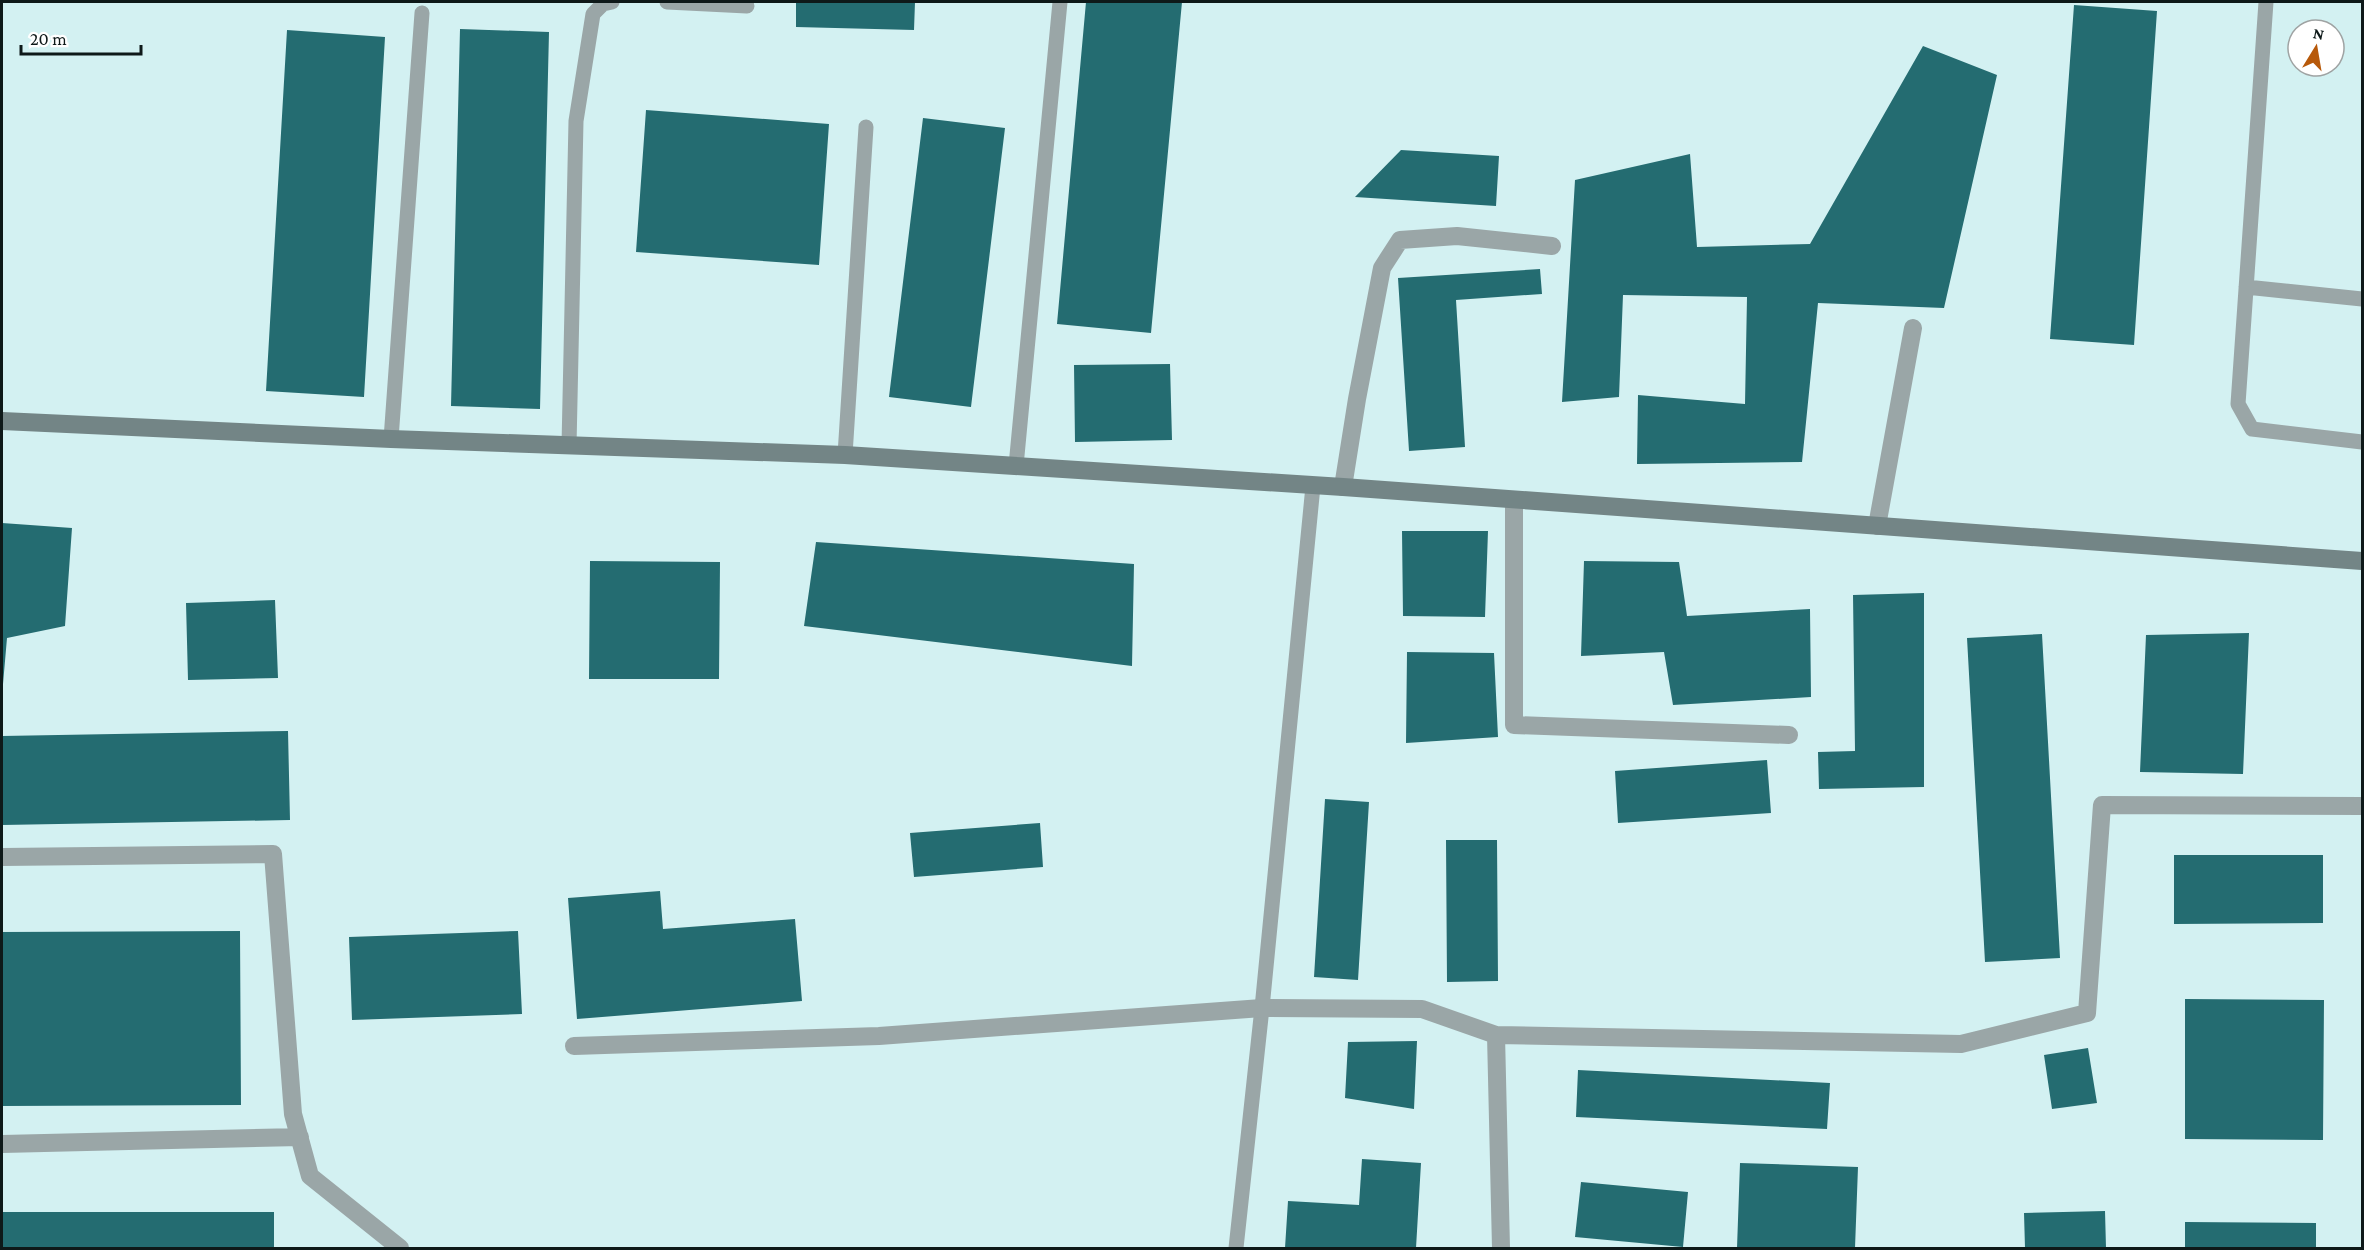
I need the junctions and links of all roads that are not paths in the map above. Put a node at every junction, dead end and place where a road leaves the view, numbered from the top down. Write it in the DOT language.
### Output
graph roads {
  1 [pos="612,2"];
  2 [pos="667,2"];
  3 [pos="1060,2"];
  4 [pos="2266,2"];
  5 [pos="747,6"];
  6 [pos="422,13"];
  7 [pos="866,127"];
  8 [pos="1552,246"];
  9 [pos="2246,287"];
  10 [pos="2362,299"];
  11 [pos="1913,328"];
  12 [pos="2,421"];
  13 [pos="391,439"];
  14 [pos="2362,442"];
  15 [pos="569,446"];
  16 [pos="845,455"];
  17 [pos="1016,466"];
  18 [pos="1313,486"];
  19 [pos="1343,488"];
  20 [pos="1514,500"];
  21 [pos="1877,526"];
  22 [pos="2362,561"];
  23 [pos="1789,735"];
  24 [pos="2362,806"];
  25 [pos="2,857"];
  26 [pos="1262,1008"];
  27 [pos="1496,1035"];
  28 [pos="574,1046"];
  29 [pos="300,1137"];
  30 [pos="2,1144"];
  31 [pos="400,1248"];
  32 [pos="1236,1248"];
  33 [pos="1501,1248"];
  1 -- 15 [label="lane"];
  2 -- 5 [label="lane"];
  3 -- 17 [label="lane"];
  4 -- 9 [label="lane"];
  6 -- 13 [label="lane"];
  7 -- 16 [label="lane"];
  8 -- 19 [label="street"];
  9 -- 10 [label="lane"];
  9 -- 14 [label="lane"];
  11 -- 21 [label="street"];
  12 -- 13 [label="street"];
  13 -- 15 [label="street"];
  15 -- 16 [label="street"];
  16 -- 17 [label="street"];
  17 -- 18 [label="street"];
  18 -- 19 [label="street"];
  18 -- 26 [label="lane"];
  19 -- 20 [label="street"];
  20 -- 21 [label="street"];
  20 -- 23 [label="street"];
  21 -- 22 [label="street"];
  24 -- 27 [label="street"];
  25 -- 29 [label="street"];
  26 -- 27 [label="street"];
  26 -- 28 [label="street"];
  26 -- 32 [label="lane"];
  27 -- 33 [label="street"];
  29 -- 30 [label="street"];
  29 -- 31 [label="street"];
}
